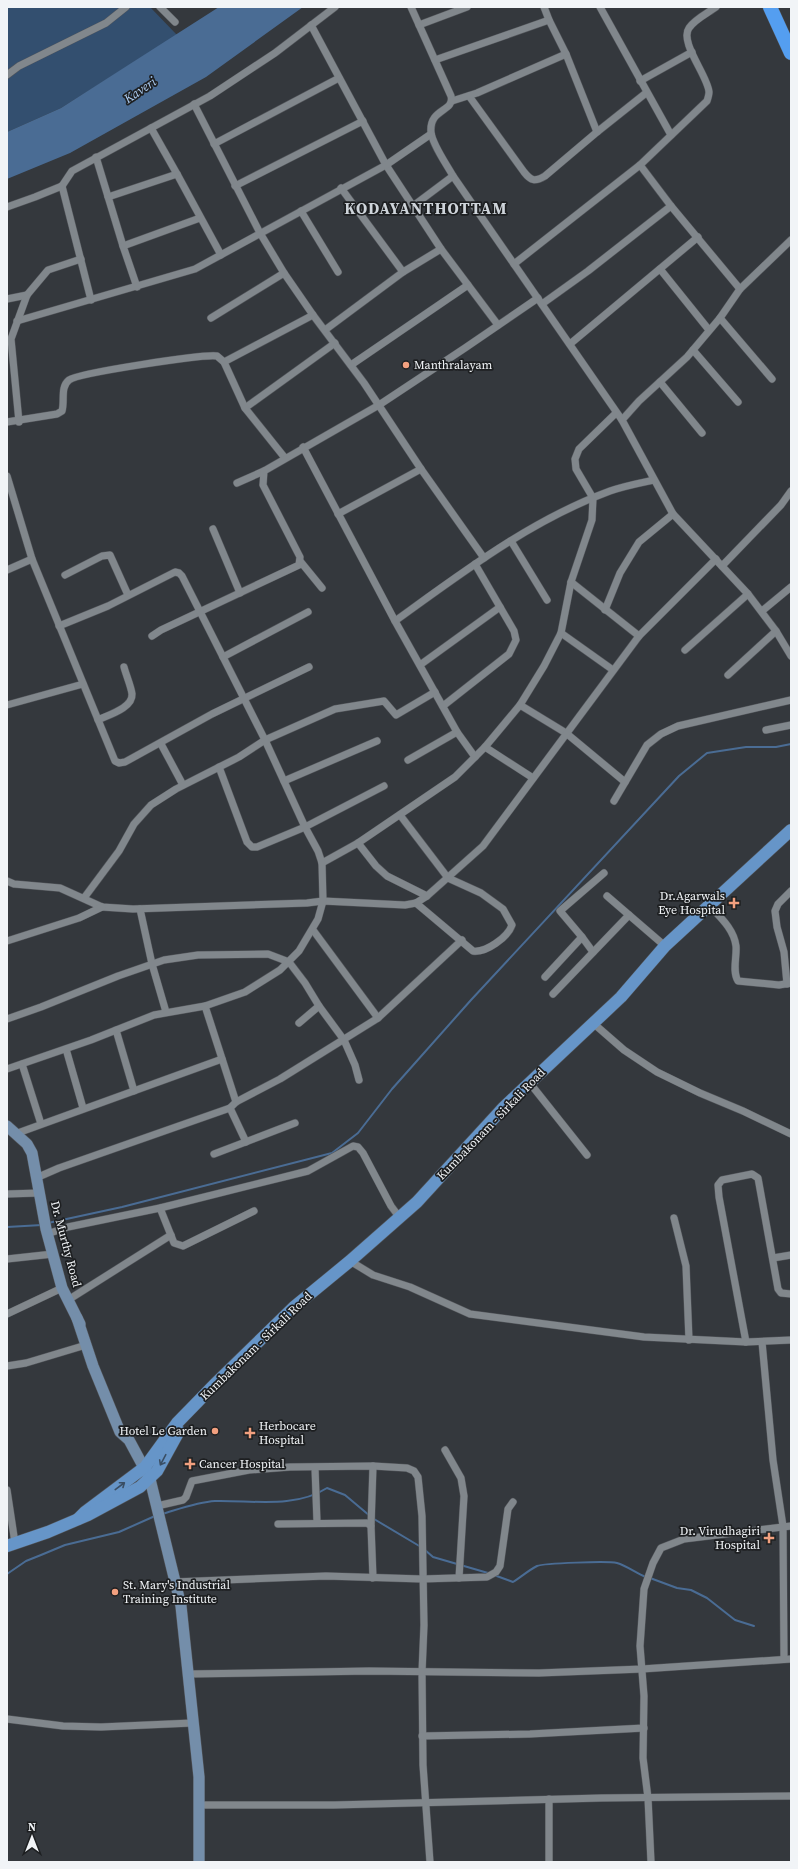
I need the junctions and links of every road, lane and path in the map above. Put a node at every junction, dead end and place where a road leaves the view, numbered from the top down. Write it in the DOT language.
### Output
graph roads {
  1 [pos="126,7"];
  2 [pos="160,7"];
  3 [pos="335,7"];
  4 [pos="412,7"];
  5 [pos="467,7"];
  6 [pos="544,7"];
  7 [pos="600,7"];
  8 [pos="716,7"];
  9 [pos="770,7"];
  10 [pos="549,20"];
  11 [pos="175,22"];
  12 [pos="420,24"];
  13 [pos="311,25"];
  14 [pos="692,52"];
  15 [pos="791,53"];
  16 [pos="566,54"];
  17 [pos="435,60"];
  18 [pos="7,75"];
  19 [pos="339,78"];
  20 [pos="640,80"];
  21 [pos="646,93"];
  22 [pos="469,96"];
  23 [pos="452,102"];
  24 [pos="194,104"];
  25 [pos="363,121"];
  26 [pos="151,128"];
  27 [pos="597,132"];
  28 [pos="431,134"];
  29 [pos="671,136"];
  30 [pos="214,144"];
  31 [pos="96,158"];
  32 [pos="386,165"];
  33 [pos="640,165"];
  34 [pos="177,174"];
  35 [pos="453,176"];
  36 [pos="62,186"];
  37 [pos="235,186"];
  38 [pos="341,188"];
  39 [pos="108,197"];
  40 [pos="413,206"];
  41 [pos="671,206"];
  42 [pos="7,207"];
  43 [pos="301,211"];
  44 [pos="200,218"];
  45 [pos="260,233"];
  46 [pos="698,237"];
  47 [pos="791,240"];
  48 [pos="123,246"];
  49 [pos="441,248"];
  50 [pos="220,255"];
  51 [pos="81,259"];
  52 [pos="514,264"];
  53 [pos="660,269"];
  54 [pos="338,272"];
  55 [pos="403,272"];
  56 [pos="284,273"];
  57 [pos="468,285"];
  58 [pos="137,286"];
  59 [pos="740,289"];
  60 [pos="27,295"];
  61 [pos="7,299"];
  62 [pos="92,300"];
  63 [pos="540,301"];
  64 [pos="313,315"];
  65 [pos="211,318"];
  66 [pos="720,318"];
  67 [pos="17,320"];
  68 [pos="498,326"];
  69 [pos="325,330"];
  70 [pos="710,330"];
  71 [pos="335,343"];
  72 [pos="570,344"];
  73 [pos="693,350"];
  74 [pos="224,362"];
  75 [pos="351,365"];
  76 [pos="772,379"];
  77 [pos="660,382"];
  78 [pos="738,402"];
  79 [pos="379,405"];
  80 [pos="244,408"];
  81 [pos="616,413"];
  82 [pos="622,420"];
  83 [pos="7,422"];
  84 [pos="19,422"];
  85 [pos="702,433"];
  86 [pos="303,447"];
  87 [pos="285,458"];
  88 [pos="421,469"];
  89 [pos="264,471"];
  90 [pos="7,476"];
  91 [pos="654,480"];
  92 [pos="237,483"];
  93 [pos="791,491"];
  94 [pos="593,498"];
  95 [pos="338,514"];
  96 [pos="673,514"];
  97 [pos="213,529"];
  98 [pos="511,541"];
  99 [pos="484,558"];
  100 [pos="32,559"];
  101 [pos="716,559"];
  102 [pos="300,561"];
  103 [pos="475,564"];
  104 [pos="722,566"];
  105 [pos="7,570"];
  106 [pos="65,575"];
  107 [pos="571,582"];
  108 [pos="791,587"];
  109 [pos="322,588"];
  110 [pos="240,593"];
  111 [pos="748,594"];
  112 [pos="128,595"];
  113 [pos="547,600"];
  114 [pos="500,607"];
  115 [pos="606,610"];
  116 [pos="762,611"];
  117 [pos="200,612"];
  118 [pos="308,612"];
  119 [pos="395,621"];
  120 [pos="59,626"];
  121 [pos="776,631"];
  122 [pos="561,633"];
  123 [pos="152,636"];
  124 [pos="639,636"];
  125 [pos="685,650"];
  126 [pos="791,656"];
  127 [pos="223,657"];
  128 [pos="420,666"];
  129 [pos="124,667"];
  130 [pos="309,667"];
  131 [pos="613,670"];
  132 [pos="728,675"];
  133 [pos="83,684"];
  134 [pos="435,692"];
  135 [pos="243,698"];
  136 [pos="791,700"];
  137 [pos="7,705"];
  138 [pos="520,705"];
  139 [pos="443,706"];
  140 [pos="98,720"];
  141 [pos="791,725"];
  142 [pos="766,730"];
  143 [pos="457,732"];
  144 [pos="566,733"];
  145 [pos="265,740"];
  146 [pos="377,742"];
  147 [pos="161,744"];
  148 [pos="485,747"];
  149 [pos="475,756"];
  150 [pos="408,760"];
  151 [pos="220,767"];
  152 [pos="533,778"];
  153 [pos="284,781"];
  154 [pos="625,782"];
  155 [pos="183,785"];
  156 [pos="384,786"];
  157 [pos="614,801"];
  158 [pos="400,815"];
  159 [pos="305,827"];
  160 [pos="791,830"];
  161 [pos="358,843"];
  162 [pos="322,863"];
  163 [pos="604,873"];
  164 [pos="448,878"];
  165 [pos="9,884"];
  166 [pos="791,892"];
  167 [pos="427,896"];
  168 [pos="607,896"];
  169 [pos="84,898"];
  170 [pos="323,901"];
  171 [pos="416,903"];
  172 [pos="708,905"];
  173 [pos="102,907"];
  174 [pos="140,908"];
  175 [pos="629,915"];
  176 [pos="313,930"];
  177 [pos="582,937"];
  178 [pos="462,940"];
  179 [pos="7,941"];
  180 [pos="665,946"];
  181 [pos="593,952"];
  182 [pos="289,962"];
  183 [pos="152,964"];
  184 [pos="545,977"];
  185 [pos="789,984"];
  186 [pos="553,994"];
  187 [pos="205,1006"];
  188 [pos="319,1006"];
  189 [pos="166,1012"];
  190 [pos="378,1018"];
  191 [pos="7,1019"];
  192 [pos="299,1023"];
  193 [pos="593,1023"];
  194 [pos="116,1030"];
  195 [pos="344,1040"];
  196 [pos="66,1049"];
  197 [pos="222,1059"];
  198 [pos="22,1064"];
  199 [pos="7,1069"];
  200 [pos="359,1080"];
  201 [pos="529,1082"];
  202 [pos="134,1091"];
  203 [pos="236,1102"];
  204 [pos="83,1108"];
  205 [pos="230,1108"];
  206 [pos="295,1123"];
  207 [pos="41,1124"];
  208 [pos="13,1132"];
  209 [pos="791,1134"];
  210 [pos="246,1142"];
  211 [pos="214,1154"];
  212 [pos="587,1155"];
  213 [pos="36,1177"];
  214 [pos="39,1193"];
  215 [pos="7,1194"];
  216 [pos="160,1208"];
  217 [pos="254,1211"];
  218 [pos="400,1218"];
  219 [pos="674,1218"];
  220 [pos="47,1232"];
  221 [pos="171,1235"];
  222 [pos="53,1254"];
  223 [pos="791,1255"];
  224 [pos="773,1258"];
  225 [pos="7,1259"];
  226 [pos="350,1261"];
  227 [pos="62,1288"];
  228 [pos="791,1294"];
  229 [pos="68,1300"];
  230 [pos="7,1314"];
  231 [pos="77,1318"];
  232 [pos="689,1340"];
  233 [pos="791,1340"];
  234 [pos="746,1342"];
  235 [pos="762,1342"];
  236 [pos="86,1345"];
  237 [pos="7,1366"];
  238 [pos="187,1413"];
  239 [pos="129,1440"];
  240 [pos="445,1450"];
  241 [pos="373,1466"];
  242 [pos="145,1467"];
  243 [pos="315,1468"];
  244 [pos="150,1479"];
  245 [pos="7,1490"];
  246 [pos="513,1502"];
  247 [pos="158,1508"];
  248 [pos="78,1519"];
  249 [pos="317,1522"];
  250 [pos="278,1524"];
  251 [pos="371,1526"];
  252 [pos="783,1526"];
  253 [pos="791,1526"];
  254 [pos="11,1544"];
  255 [pos="373,1578"];
  256 [pos="459,1578"];
  257 [pos="422,1579"];
  258 [pos="174,1582"];
  259 [pos="788,1659"];
  260 [pos="642,1669"];
  261 [pos="422,1672"];
  262 [pos="189,1674"];
  263 [pos="7,1719"];
  264 [pos="192,1723"];
  265 [pos="644,1728"];
  266 [pos="422,1736"];
  267 [pos="791,1796"];
  268 [pos="648,1798"];
  269 [pos="549,1800"];
  270 [pos="426,1802"];
  271 [pos="199,1805"];
  272 [pos="199,1862"];
  273 [pos="430,1862"];
  274 [pos="549,1862"];
  275 [pos="652,1862"];
  1 -- 18 [label="street"];
  2 -- 11 [label="street"];
  3 -- 13 [label="street"];
  4 -- 12 [label="street"];
  5 -- 12 [label="street"];
  6 -- 10 [label="street"];
  7 -- 20 [label="street"];
  8 -- 14 [label="street"];
  9 -- 15 [label="highway"];
  10 -- 16 [label="street"];
  10 -- 17 [label="street"];
  12 -- 17 [label="street"];
  13 -- 19 [label="street"];
  13 -- 24 [label="street"];
  14 -- 20 [label="street"];
  14 -- 29 [label="street"];
  16 -- 22 [label="street"];
  16 -- 27 [label="street"];
  17 -- 23 [label="street"];
  19 -- 25 [label="street"];
  19 -- 30 [label="street"];
  20 -- 21 [label="street"];
  21 -- 27 [label="street"];
  21 -- 29 [label="street"];
  22 -- 23 [label="street"];
  22 -- 27 [label="street"];
  23 -- 28 [label="street"];
  24 -- 26 [label="street"];
  24 -- 30 [label="street"];
  25 -- 32 [label="street"];
  25 -- 37 [label="street"];
  26 -- 31 [label="street"];
  26 -- 34 [label="street"];
  28 -- 32 [label="street"];
  28 -- 35 [label="street"];
  29 -- 33 [label="street"];
  30 -- 37 [label="street"];
  31 -- 36 [label="street"];
  31 -- 39 [label="street"];
  32 -- 38 [label="street"];
  32 -- 40 [label="street"];
  33 -- 41 [label="street"];
  33 -- 52 [label="street"];
  34 -- 39 [label="street"];
  34 -- 44 [label="street"];
  35 -- 40 [label="street"];
  35 -- 52 [label="street"];
  36 -- 42 [label="street"];
  36 -- 51 [label="street"];
  37 -- 45 [label="street"];
  38 -- 43 [label="street"];
  38 -- 55 [label="street"];
  39 -- 48 [label="street"];
  40 -- 49 [label="street"];
  41 -- 46 [label="street"];
  41 -- 63 [label="street"];
  43 -- 45 [label="street"];
  43 -- 54 [label="street"];
  44 -- 48 [label="street"];
  44 -- 50 [label="street"];
  45 -- 50 [label="street"];
  45 -- 56 [label="street"];
  46 -- 53 [label="street"];
  46 -- 59 [label="street"];
  47 -- 59 [label="street"];
  48 -- 58 [label="street"];
  49 -- 55 [label="street"];
  49 -- 57 [label="street"];
  50 -- 58 [label="street"];
  51 -- 60 [label="street"];
  51 -- 62 [label="street"];
  52 -- 63 [label="street"];
  53 -- 70 [label="street"];
  53 -- 72 [label="street"];
  55 -- 69 [label="street"];
  56 -- 64 [label="street"];
  56 -- 65 [label="street"];
  57 -- 68 [label="street"];
  57 -- 75 [label="street"];
  58 -- 62 [label="street"];
  59 -- 66 [label="street"];
  60 -- 61 [label="street"];
  60 -- 67 [label="street"];
  62 -- 67 [label="street"];
  63 -- 68 [label="street"];
  63 -- 72 [label="street"];
  64 -- 69 [label="street"];
  64 -- 74 [label="street"];
  66 -- 70 [label="street"];
  66 -- 76 [label="street"];
  67 -- 84 [label="street"];
  68 -- 79 [label="street"];
  69 -- 71 [label="street"];
  70 -- 73 [label="street"];
  71 -- 75 [label="street"];
  71 -- 80 [label="street"];
  72 -- 81 [label="street"];
  73 -- 77 [label="street"];
  73 -- 78 [label="street"];
  74 -- 80 [label="street"];
  74 -- 84 [label="street"];
  75 -- 79 [label="street"];
  77 -- 82 [label="street"];
  77 -- 85 [label="street"];
  79 -- 86 [label="street"];
  79 -- 88 [label="street"];
  80 -- 87 [label="street"];
  81 -- 82 [label="street"];
  81 -- 94 [label="street"];
  82 -- 91 [label="street"];
  83 -- 84 [label="street"];
  86 -- 87 [label="street"];
  86 -- 95 [label="street"];
  87 -- 89 [label="street"];
  88 -- 95 [label="street"];
  88 -- 99 [label="street"];
  89 -- 92 [label="street"];
  89 -- 102 [label="street"];
  90 -- 100 [label="street"];
  91 -- 94 [label="street"];
  91 -- 96 [label="street"];
  93 -- 104 [label="street"];
  94 -- 98 [label="street"];
  94 -- 107 [label="street"];
  95 -- 119 [label="street"];
  96 -- 101 [label="street"];
  96 -- 115 [label="street"];
  97 -- 110 [label="street"];
  98 -- 99 [label="street"];
  98 -- 113 [label="street"];
  99 -- 103 [label="street"];
  100 -- 105 [label="street"];
  100 -- 120 [label="street"];
  101 -- 104 [label="street"];
  101 -- 124 [label="street"];
  102 -- 109 [label="street"];
  102 -- 110 [label="street"];
  103 -- 114 [label="street"];
  103 -- 119 [label="street"];
  104 -- 111 [label="street"];
  106 -- 112 [label="street"];
  107 -- 115 [label="street"];
  107 -- 122 [label="street"];
  108 -- 116 [label="street"];
  110 -- 117 [label="street"];
  111 -- 116 [label="street"];
  111 -- 125 [label="street"];
  112 -- 117 [label="street"];
  112 -- 120 [label="street"];
  114 -- 128 [label="street"];
  114 -- 139 [label="street"];
  115 -- 124 [label="street"];
  116 -- 121 [label="street"];
  117 -- 123 [label="street"];
  117 -- 127 [label="street"];
  118 -- 127 [label="street"];
  119 -- 128 [label="street"];
  120 -- 133 [label="street"];
  121 -- 126 [label="street"];
  121 -- 132 [label="street"];
  122 -- 131 [label="street"];
  122 -- 138 [label="street"];
  124 -- 131 [label="street"];
  127 -- 135 [label="street"];
  128 -- 134 [label="street"];
  129 -- 140 [label="street"];
  130 -- 135 [label="street"];
  131 -- 144 [label="street"];
  133 -- 137 [label="street"];
  133 -- 140 [label="street"];
  134 -- 139 [label="street"];
  134 -- 145 [label="street"];
  135 -- 145 [label="street"];
  135 -- 147 [label="street"];
  136 -- 154 [label="street"];
  138 -- 144 [label="street"];
  138 -- 148 [label="street"];
  139 -- 143 [label="street"];
  140 -- 147 [label="street"];
  141 -- 142 [label="street"];
  143 -- 149 [label="street"];
  143 -- 150 [label="street"];
  144 -- 152 [label="street"];
  144 -- 154 [label="street"];
  145 -- 151 [label="street"];
  145 -- 153 [label="street"];
  146 -- 153 [label="street"];
  147 -- 155 [label="street"];
  148 -- 149 [label="street"];
  148 -- 152 [label="street"];
  149 -- 158 [label="street"];
  151 -- 155 [label="street"];
  151 -- 159 [label="street"];
  152 -- 164 [label="street"];
  153 -- 159 [label="street"];
  154 -- 157 [label="street"];
  155 -- 169 [label="street"];
  156 -- 159 [label="street"];
  158 -- 161 [label="street"];
  158 -- 164 [label="street"];
  159 -- 162 [label="street"];
  160 -- 172 [label="main road, Kumbakonam - Sirkali Road"];
  161 -- 162 [label="street"];
  161 -- 167 [label="street"];
  162 -- 170 [label="street"];
  163 -- 177 [label="street"];
  164 -- 167 [label="street"];
  164 -- 178 [label="street"];
  165 -- 169 [label="street"];
  166 -- 185 [label="street"];
  167 -- 171 [label="street"];
  168 -- 175 [label="street"];
  169 -- 173 [label="street"];
  170 -- 171 [label="street"];
  170 -- 174 [label="street"];
  170 -- 176 [label="street"];
  171 -- 178 [label="street"];
  172 -- 180 [label="main road, Kumbakonam - Sirkali Road"];
  172 -- 185 [label="street"];
  173 -- 174 [label="street"];
  173 -- 179 [label="street"];
  174 -- 183 [label="street"];
  175 -- 180 [label="street"];
  175 -- 181 [label="street"];
  176 -- 182 [label="street"];
  176 -- 190 [label="street"];
  177 -- 181 [label="street"];
  177 -- 184 [label="street"];
  178 -- 190 [label="street"];
  180 -- 193 [label="main road, Kumbakonam - Sirkali Road"];
  181 -- 186 [label="street"];
  182 -- 183 [label="street"];
  182 -- 187 [label="street"];
  182 -- 188 [label="street"];
  183 -- 189 [label="street"];
  183 -- 191 [label="street"];
  187 -- 189 [label="street"];
  187 -- 197 [label="street"];
  188 -- 192 [label="street"];
  188 -- 195 [label="street"];
  189 -- 194 [label="street"];
  190 -- 195 [label="street"];
  193 -- 201 [label="main road, Kumbakonam - Sirkali Road"];
  193 -- 209 [label="street"];
  194 -- 196 [label="street"];
  194 -- 202 [label="street"];
  195 -- 200 [label="street"];
  195 -- 203 [label="street"];
  196 -- 198 [label="street"];
  196 -- 204 [label="street"];
  197 -- 202 [label="street"];
  197 -- 203 [label="street"];
  198 -- 199 [label="street"];
  198 -- 207 [label="street"];
  201 -- 212 [label="street"];
  201 -- 218 [label="main road, Kumbakonam - Sirkali Road"];
  202 -- 204 [label="street"];
  203 -- 205 [label="street"];
  204 -- 207 [label="street"];
  205 -- 210 [label="street"];
  205 -- 213 [label="street"];
  206 -- 210 [label="street"];
  207 -- 208 [label="street"];
  208 -- 213 [label="main road, Dr. Murthy Road"];
  210 -- 211 [label="street"];
  213 -- 214 [label="main road, Dr. Murthy Road"];
  214 -- 215 [label="street"];
  214 -- 220 [label="main road, Dr. Murthy Road"];
  216 -- 218 [label="street"];
  216 -- 220 [label="street"];
  216 -- 221 [label="street"];
  217 -- 221 [label="street"];
  218 -- 226 [label="main road, Kumbakonam - Sirkali Road"];
  219 -- 232 [label="street"];
  220 -- 222 [label="main road, Dr. Murthy Road"];
  221 -- 229 [label="street"];
  222 -- 225 [label="street"];
  222 -- 227 [label="main road, Dr. Murthy Road"];
  223 -- 224 [label="street"];
  224 -- 228 [label="street"];
  224 -- 234 [label="street"];
  226 -- 232 [label="street"];
  226 -- 238 [label="main road, Kumbakonam - Sirkali Road"];
  227 -- 229 [label="main road, Dr. Murthy Road"];
  227 -- 230 [label="street"];
  229 -- 231 [label="main road, Dr. Murthy Road"];
  231 -- 236 [label="main road, Dr. Murthy Road"];
  231 -- 239 [label="main road, Dr. Murthy Road"];
  232 -- 234 [label="street"];
  233 -- 235 [label="street"];
  234 -- 235 [label="street"];
  235 -- 252 [label="street"];
  236 -- 237 [label="street"];
  236 -- 239 [label="main road, Dr. Murthy Road"];
  238 -- 242 [label="main road, Kumbakonam - Sirkali Road"];
  238 -- 244 [label="main road, Kumbakonam - Sirkali Road, one-way"];
  239 -- 242 [label="main road, Dr. Murthy Road"];
  240 -- 256 [label="street"];
  241 -- 243 [label="street"];
  241 -- 251 [label="street"];
  241 -- 257 [label="street"];
  242 -- 244 [label="main road, Dr. Murthy Road"];
  248 -- 242 [label="main road, Kumbakonam - Sirkali Road, one-way"];
  243 -- 247 [label="street"];
  243 -- 249 [label="street"];
  244 -- 247 [label="main road, Dr. Murthy Road"];
  244 -- 248 [label="main road, Kumbakonam - Sirkali Road"];
  245 -- 254 [label="street"];
  246 -- 256 [label="street"];
  247 -- 258 [label="main road, Dr. Murthy Road"];
  248 -- 254 [label="main road, Kumbakonam - Sirkali Road"];
  249 -- 250 [label="street"];
  249 -- 251 [label="street"];
  251 -- 255 [label="street"];
  252 -- 253 [label="street"];
  252 -- 259 [label="street"];
  252 -- 260 [label="street"];
  255 -- 257 [label="street"];
  255 -- 258 [label="street"];
  256 -- 257 [label="street"];
  257 -- 261 [label="street"];
  258 -- 262 [label="main road, Dr. Murthy Road"];
  259 -- 260 [label="street"];
  260 -- 261 [label="street"];
  260 -- 265 [label="street"];
  261 -- 262 [label="street"];
  261 -- 266 [label="street"];
  262 -- 264 [label="main road, Dr. Murthy Road"];
  263 -- 264 [label="street"];
  264 -- 271 [label="main road, Dr. Murthy Road"];
  265 -- 266 [label="street"];
  265 -- 268 [label="street"];
  266 -- 270 [label="street"];
  267 -- 268 [label="street"];
  268 -- 269 [label="street"];
  268 -- 275 [label="street"];
  269 -- 270 [label="street"];
  269 -- 274 [label="street"];
  270 -- 271 [label="street"];
  270 -- 273 [label="street"];
  271 -- 272 [label="main road, Dr. Murthy Road"];
}
